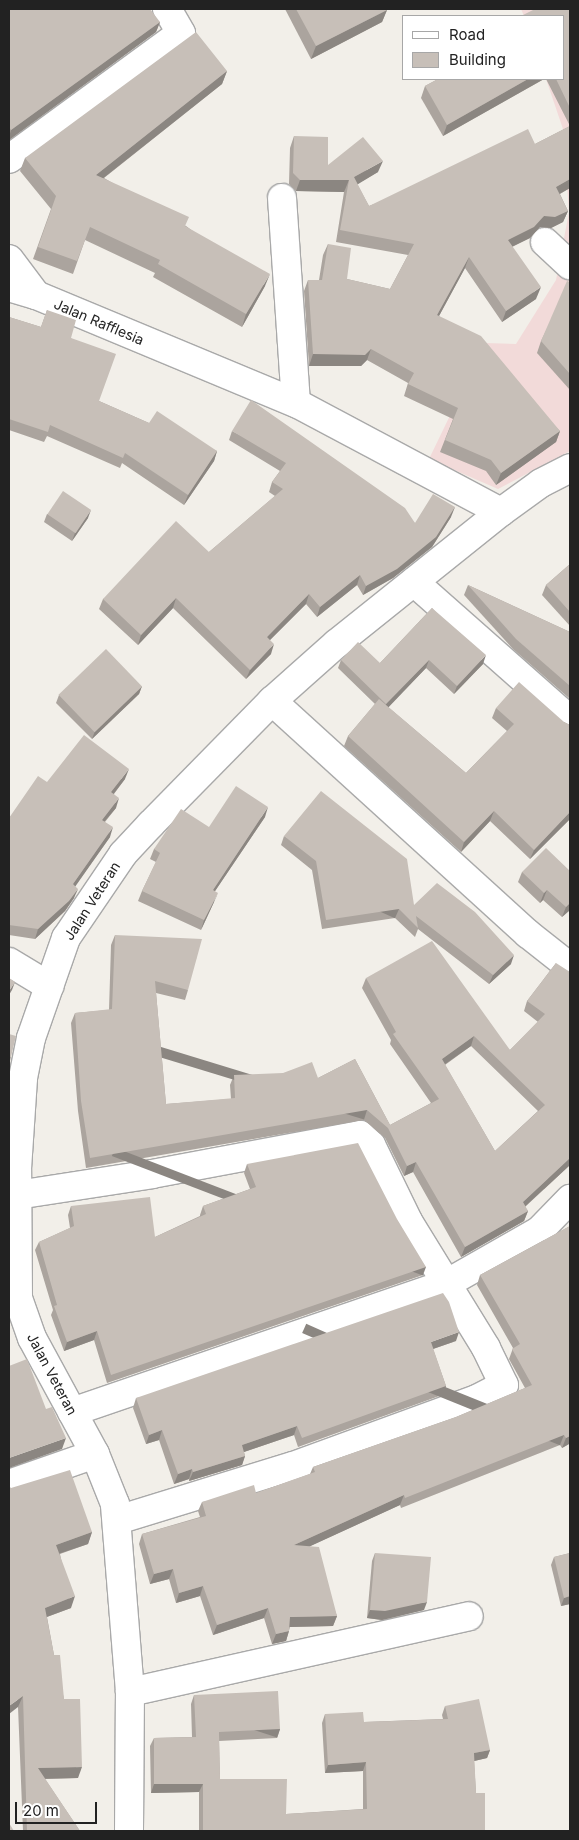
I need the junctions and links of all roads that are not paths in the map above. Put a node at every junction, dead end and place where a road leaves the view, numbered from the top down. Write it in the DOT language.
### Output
graph roads {
  1 [pos="168,9"];
  2 [pos="9,159"];
  3 [pos="282,198"];
  4 [pos="545,242"];
  5 [pos="9,259"];
  6 [pos="570,265"];
  7 [pos="9,287"];
  8 [pos="36,295"];
  9 [pos="296,403"];
  10 [pos="570,468"];
  11 [pos="501,512"];
  12 [pos="414,582"];
  13 [pos="272,701"];
  14 [pos="570,720"];
  15 [pos="9,962"];
  16 [pos="570,967"];
  17 [pos="49,986"];
  18 [pos="16,1074"];
  19 [pos="17,1195"];
  20 [pos="570,1199"];
  21 [pos="446,1284"];
  22 [pos="72,1412"];
  23 [pos="95,1454"];
  24 [pos="9,1484"];
  25 [pos="117,1520"];
  26 [pos="469,1616"];
  27 [pos="130,1692"];
  28 [pos="129,1831"];
  1 -- 2 [label="street"];
  3 -- 9 [label="street"];
  4 -- 6 [label="street"];
  5 -- 8 [label="street"];
  7 -- 8 [label="street, Jalan Rafflesia"];
  8 -- 9 [label="street, Jalan Rafflesia"];
  9 -- 11 [label="street, Jalan Rafflesia"];
  10 -- 11 [label="street, Jalan Veteran"];
  11 -- 12 [label="street, Jalan Veteran"];
  12 -- 13 [label="street, Jalan Veteran"];
  12 -- 14 [label="street"];
  13 -- 16 [label="street"];
  13 -- 17 [label="street, Jalan Veteran"];
  15 -- 17 [label="street"];
  17 -- 18 [label="street, Jalan Veteran"];
  18 -- 19 [label="street, Jalan Veteran"];
  19 -- 21 [label="street"];
  19 -- 22 [label="street, Jalan Veteran"];
  20 -- 21 [label="street"];
  21 -- 22 [label="street"];
  21 -- 25 [label="street"];
  22 -- 23 [label="street, Jalan Veteran"];
  23 -- 24 [label="street"];
  23 -- 25 [label="street, Jalan Veteran"];
  25 -- 27 [label="street, Jalan Veteran"];
  26 -- 27 [label="street"];
  27 -- 28 [label="street, Jalan Veteran"];
}
